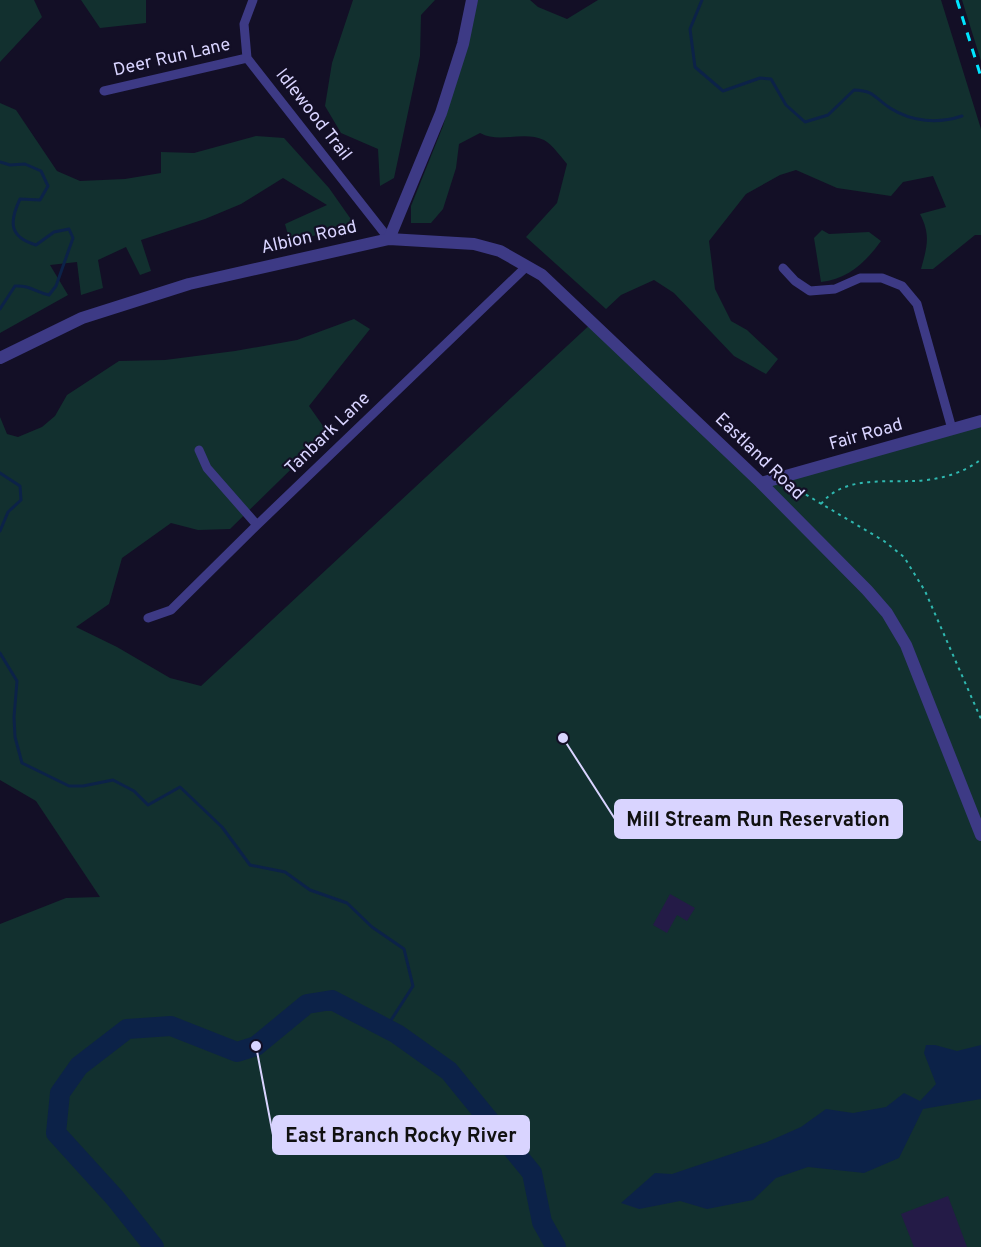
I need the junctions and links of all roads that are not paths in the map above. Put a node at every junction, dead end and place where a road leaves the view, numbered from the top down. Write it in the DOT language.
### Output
graph roads {
  1 [pos="253,0"];
  2 [pos="472,0"];
  3 [pos="247,58"];
  4 [pos="104,91"];
  5 [pos="389,239"];
  6 [pos="527,266"];
  7 [pos="783,268"];
  8 [pos="0,358"];
  9 [pos="981,421"];
  10 [pos="952,429"];
  11 [pos="199,450"];
  12 [pos="761,483"];
  13 [pos="257,525"];
  14 [pos="148,618"];
  15 [pos="981,835"];
  1 -- 3 [label="street"];
  2 -- 5 [label="street"];
  3 -- 4 [label="street, Deer Run Lane"];
  3 -- 5 [label="street, Idlewood Trail"];
  5 -- 6 [label="street, Eastland Road"];
  5 -- 8 [label="street, Albion Road"];
  6 -- 12 [label="street, Eastland Road"];
  6 -- 13 [label="street, Tanbark Lane"];
  7 -- 10 [label="street"];
  9 -- 10 [label="street, Fair Road"];
  10 -- 12 [label="street, Fair Road"];
  11 -- 13 [label="street"];
  12 -- 15 [label="street, Eastland Road"];
  13 -- 14 [label="street, Tanbark Lane"];
}
